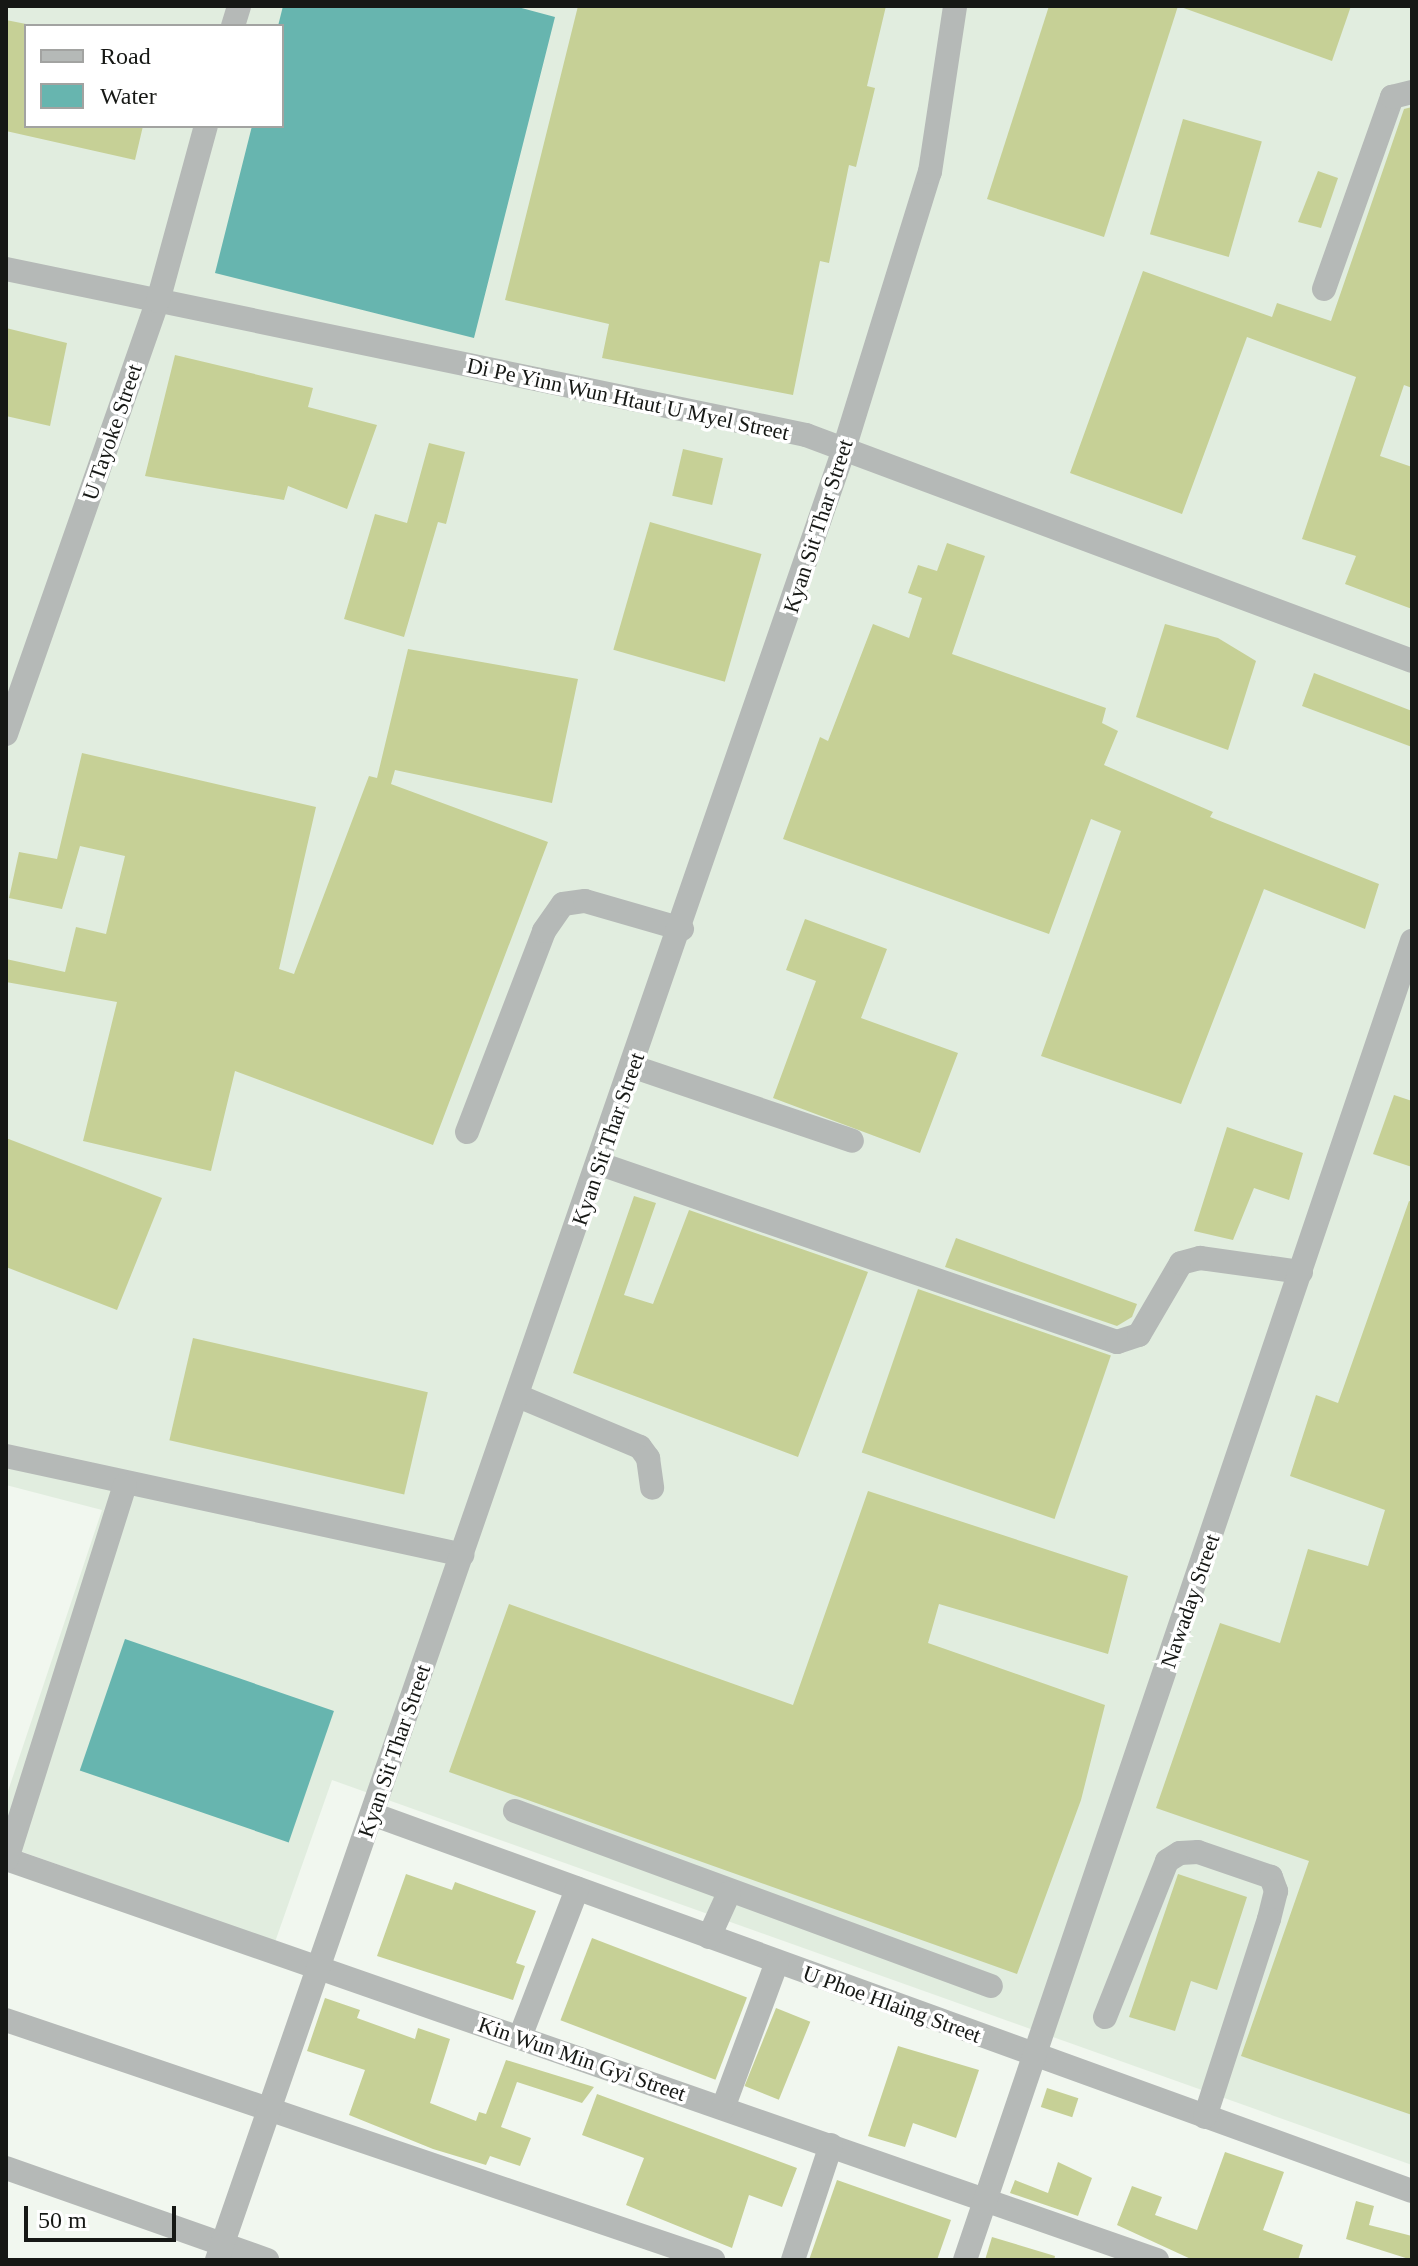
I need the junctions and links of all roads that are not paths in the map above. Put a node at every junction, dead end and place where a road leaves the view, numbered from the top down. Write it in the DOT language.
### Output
graph roads {
  1 [pos="955,6"];
  2 [pos="1412,92"];
  3 [pos="205,128"];
  4 [pos="6,269"];
  5 [pos="1324,289"];
  6 [pos="158,301"];
  7 [pos="844,449"];
  8 [pos="1412,661"];
  9 [pos="6,734"];
  10 [pos="682,929"];
  11 [pos="1412,941"];
  12 [pos="634,1067"];
  13 [pos="467,1132"];
  14 [pos="852,1141"];
  15 [pos="600,1164"];
  16 [pos="1301,1272"];
  17 [pos="518,1396"];
  18 [pos="6,1456"];
  19 [pos="125,1485"];
  20 [pos="652,1488"];
  21 [pos="462,1555"];
  22 [pos="515,1811"];
  23 [pos="372,1814"];
  24 [pos="6,1859"];
  25 [pos="577,1889"];
  26 [pos="729,1893"];
  27 [pos="709,1937"];
  28 [pos="777,1962"];
  29 [pos="319,1967"];
  30 [pos="991,1986"];
  31 [pos="1105,2017"];
  32 [pos="6,2020"];
  33 [pos="520,2037"];
  34 [pos="1037,2057"];
  35 [pos="723,2108"];
  36 [pos="270,2109"];
  37 [pos="1205,2117"];
  38 [pos="831,2145"];
  39 [pos="6,2168"];
  40 [pos="1412,2191"];
  41 [pos="987,2199"];
  42 [pos="220,2252"];
  43 [pos="1132,2256"];
  44 [pos="267,2260"];
  45 [pos="713,2260"];
  46 [pos="793,2260"];
  47 [pos="965,2260"];
  48 [pos="1157,2260"];
  1 -- 7 [label="street, Kyan Sit Thar Street"];
  2 -- 5 [label="street"];
  3 -- 6 [label="street, U Tayoke Street"];
  4 -- 6 [label="street, Di Pe Yinn Wun Htaut U Myel Street"];
  6 -- 7 [label="street, Di Pe Yinn Wun Htaut U Myel Street"];
  6 -- 9 [label="street, U Tayoke Street"];
  7 -- 8 [label="street, Di Pe Yinn Wun Htaut U Myel Street"];
  7 -- 10 [label="street, Kyan Sit Thar Street"];
  10 -- 12 [label="street, Kyan Sit Thar Street"];
  10 -- 13 [label="street"];
  11 -- 16 [label="street, Nawaday Street"];
  12 -- 14 [label="street"];
  12 -- 15 [label="street, Kyan Sit Thar Street"];
  15 -- 16 [label="street"];
  15 -- 17 [label="street, Kyan Sit Thar Street"];
  16 -- 34 [label="street, Nawaday Street"];
  17 -- 20 [label="street"];
  17 -- 21 [label="street, Kyan Sit Thar Street"];
  18 -- 19 [label="street"];
  19 -- 21 [label="street"];
  19 -- 24 [label="street"];
  21 -- 23 [label="street, Kyan Sit Thar Street"];
  22 -- 26 [label="street"];
  23 -- 25 [label="street, U Phoe Hlaing Street"];
  23 -- 29 [label="street, Kyan Sit Thar Street"];
  24 -- 29 [label="street, Kin Wun Min Gyi Street"];
  25 -- 27 [label="street, U Phoe Hlaing Street"];
  25 -- 33 [label="street"];
  26 -- 27 [label="street"];
  26 -- 30 [label="street"];
  27 -- 28 [label="street, U Phoe Hlaing Street"];
  28 -- 34 [label="street, U Phoe Hlaing Street"];
  28 -- 35 [label="street"];
  29 -- 33 [label="street, Kin Wun Min Gyi Street"];
  29 -- 36 [label="street, Kyan Sit Thar Street"];
  31 -- 37 [label="street"];
  32 -- 36 [label="street"];
  33 -- 35 [label="street, Kin Wun Min Gyi Street"];
  34 -- 37 [label="street, U Phoe Hlaing Street"];
  34 -- 41 [label="street, Nawaday Street"];
  35 -- 38 [label="street, Kin Wun Min Gyi Street"];
  36 -- 42 [label="street, Kyan Sit Thar Street"];
  36 -- 45 [label="street"];
  37 -- 40 [label="street, U Phoe Hlaing Street"];
  38 -- 41 [label="street, Kin Wun Min Gyi Street"];
  38 -- 46 [label="street"];
  39 -- 42 [label="street"];
  41 -- 43 [label="street, Kin Wun Min Gyi Street"];
  41 -- 47 [label="street, Nawaday Street"];
  42 -- 44 [label="street"];
  43 -- 48 [label="street, Kin Wun Min Gyi Street"];
}
